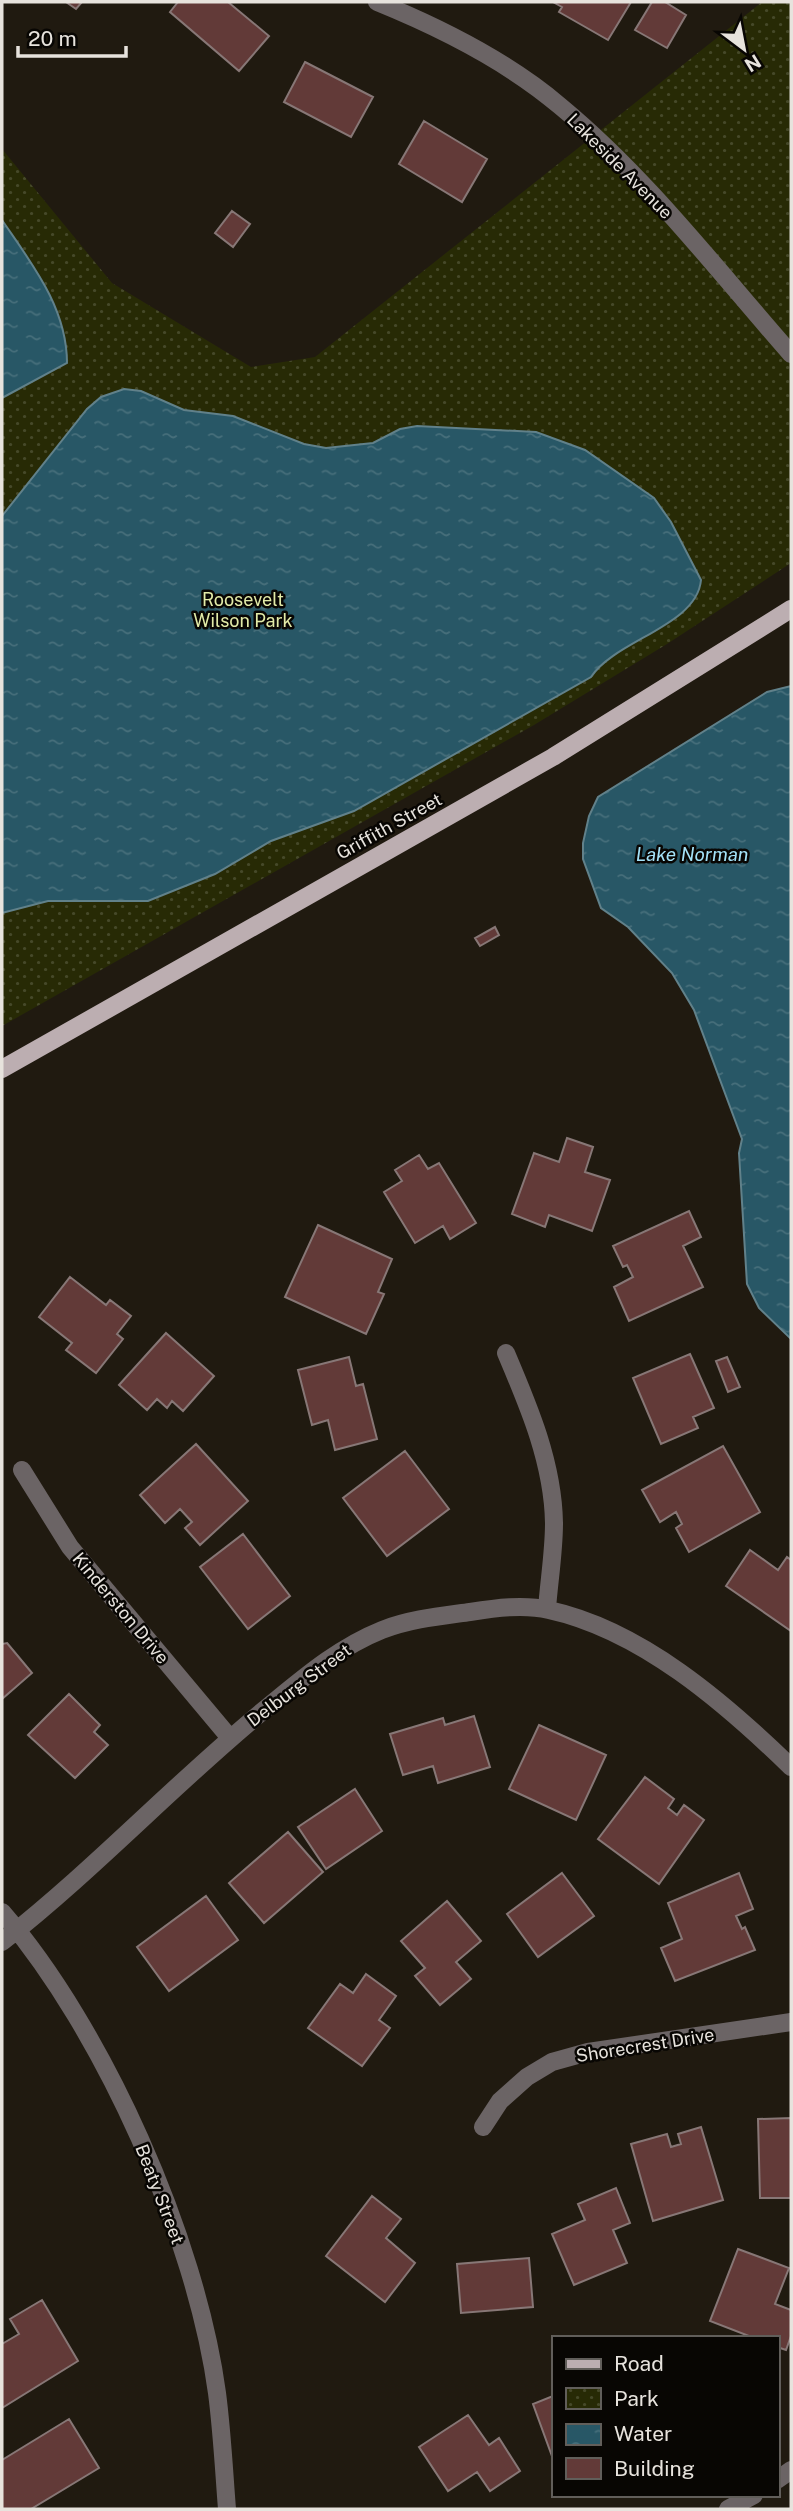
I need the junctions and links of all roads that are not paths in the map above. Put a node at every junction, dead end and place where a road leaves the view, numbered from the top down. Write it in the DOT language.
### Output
graph roads {
  1 [pos="389,4"];
  2 [pos="791,354"];
  3 [pos="791,609"];
  4 [pos="2,1069"];
  5 [pos="506,1353"];
  6 [pos="22,1470"];
  7 [pos="547,1609"];
  8 [pos="230,1738"];
  9 [pos="791,1767"];
  10 [pos="2,1912"];
  11 [pos="17,1930"];
  12 [pos="2,1942"];
  13 [pos="791,2022"];
  14 [pos="484,2127"];
  15 [pos="750,2497"];
  16 [pos="228,2509"];
  17 [pos="729,2509"];
  1 -- 2 [label="street, Lakeside Avenue"];
  3 -- 4 [label="main road, Griffith Street"];
  5 -- 7 [label="street"];
  6 -- 8 [label="street, Kinderston Drive"];
  7 -- 8 [label="street, Delburg Street"];
  7 -- 9 [label="street, Delburg Street"];
  8 -- 11 [label="street, Delburg Street"];
  10 -- 11 [label="street, Beaty Street"];
  11 -- 12 [label="street, Delburg Street"];
  11 -- 16 [label="street, Beaty Street"];
  13 -- 14 [label="street, Shorecrest Drive"];
  15 -- 17 [label="street"];
}
